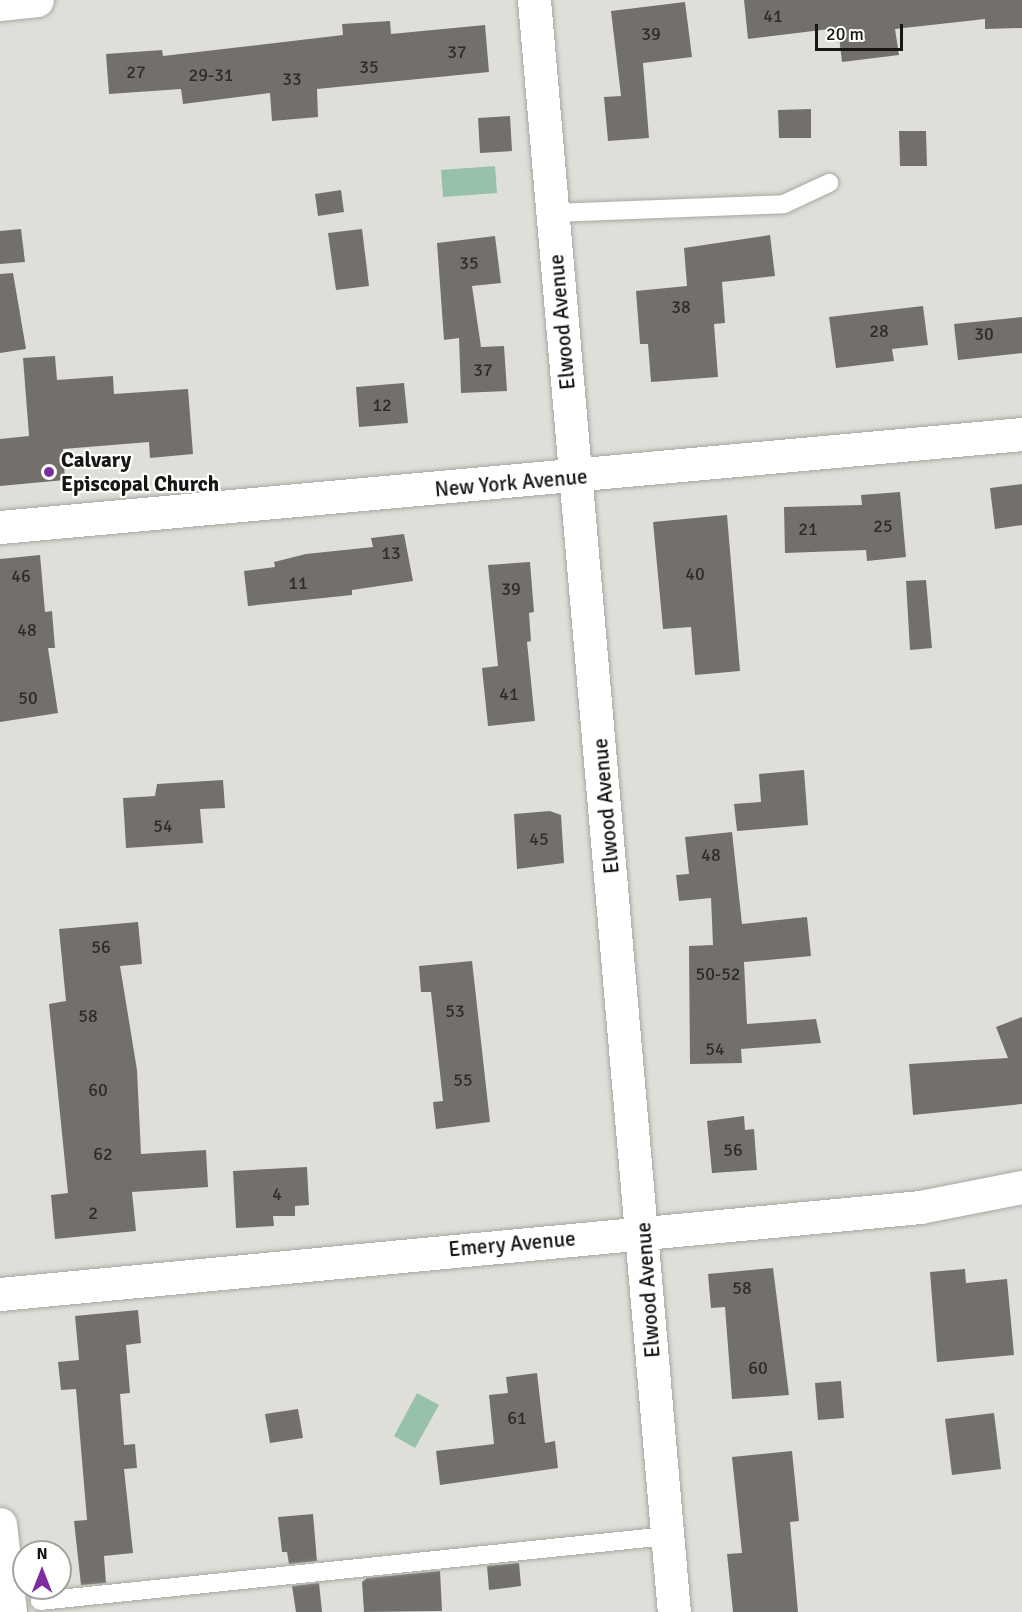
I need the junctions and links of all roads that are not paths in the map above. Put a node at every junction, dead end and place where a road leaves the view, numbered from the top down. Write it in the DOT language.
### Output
graph roads {
  1 [pos="37,0"];
  2 [pos="534,0"];
  3 [pos="0,4"];
  4 [pos="829,183"];
  5 [pos="553,213"];
  6 [pos="1022,434"];
  7 [pos="576,478"];
  8 [pos="0,527"];
  9 [pos="1022,1186"];
  10 [pos="644,1232"];
  11 [pos="0,1294"];
  12 [pos="0,1524"];
  13 [pos="667,1536"];
  14 [pos="40,1601"];
  15 [pos="10,1612"];
  16 [pos="674,1612"];
  1 -- 3 [label="street"];
  2 -- 5 [label="street, Elwood Avenue"];
  4 -- 5 [label="lane"];
  5 -- 7 [label="street, Elwood Avenue"];
  6 -- 7 [label="street, New York Avenue"];
  7 -- 8 [label="street, New York Avenue"];
  7 -- 10 [label="street, Elwood Avenue"];
  9 -- 10 [label="street, Emery Avenue"];
  10 -- 11 [label="street, Emery Avenue"];
  10 -- 13 [label="street, Elwood Avenue"];
  12 -- 15 [label="street"];
  13 -- 14 [label="lane"];
  13 -- 16 [label="street, Elwood Avenue"];
}
